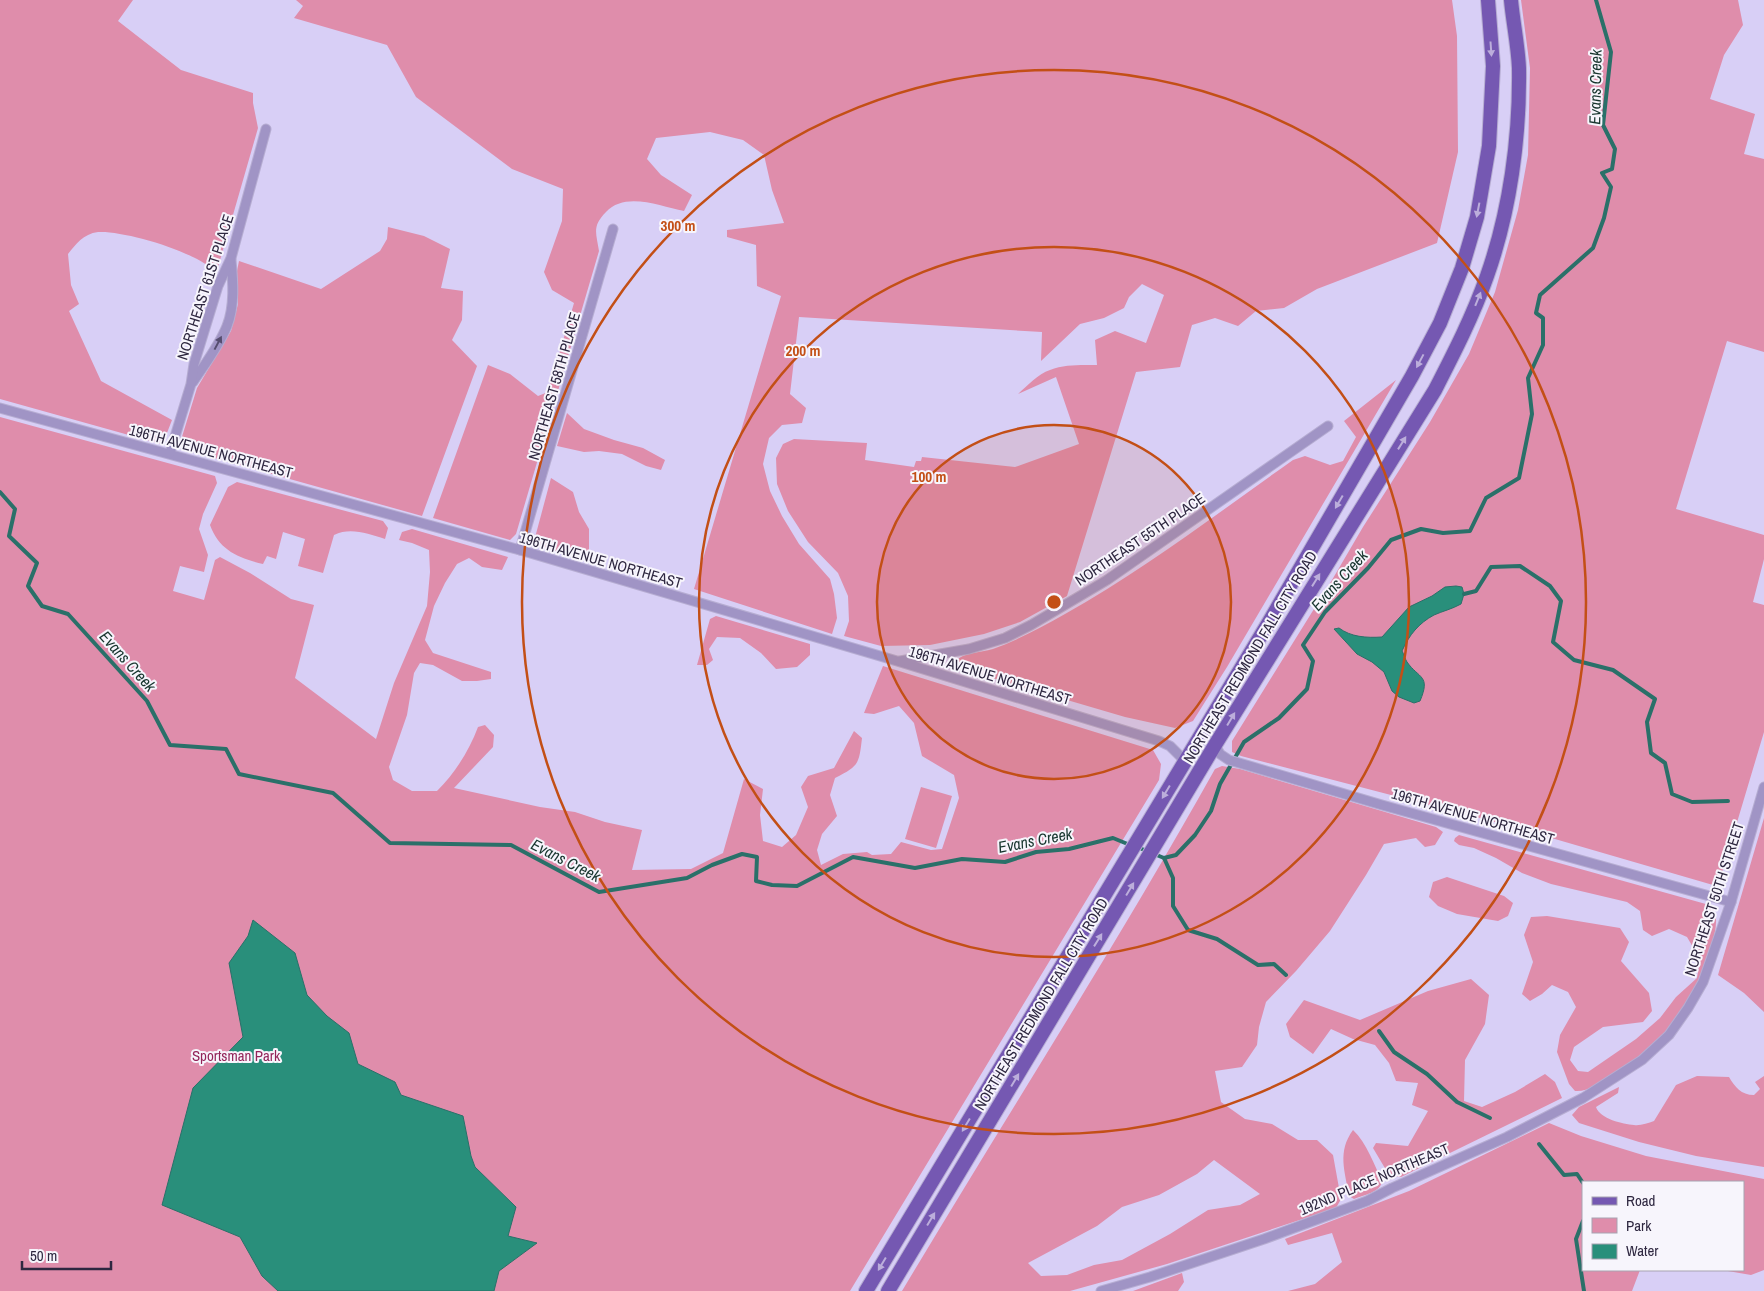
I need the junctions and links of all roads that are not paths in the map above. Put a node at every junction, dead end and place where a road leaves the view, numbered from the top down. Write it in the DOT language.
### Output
graph roads {
  1 [pos="1488,0"];
  2 [pos="1511,0"];
  3 [pos="266,129"];
  4 [pos="613,229"];
  5 [pos="231,258"];
  6 [pos="191,384"];
  7 [pos="0,408"];
  8 [pos="1328,426"];
  9 [pos="170,453"];
  10 [pos="520,550"];
  11 [pos="897,661"];
  12 [pos="1210,721"];
  13 [pos="1215,746"];
  14 [pos="1185,761"];
  15 [pos="1764,787"];
  16 [pos="1188,791"];
  17 [pos="1731,902"];
  18 [pos="1642,1060"];
  19 [pos="866,1291"];
  20 [pos="888,1291"];
  21 [pos="1101,1291"];
  1 -- 12 [label="main road, NORTHEAST REDMOND FALL CITY ROAD, one-way"];
  13 -- 2 [label="main road, NORTHEAST REDMOND FALL CITY ROAD, one-way"];
  3 -- 5 [label="street, NORTHEAST 61ST PLACE"];
  4 -- 10 [label="street, NORTHEAST 58TH PLACE"];
  5 -- 6 [label="street, NORTHEAST 61ST PLACE"];
  6 -- 5 [label="street, one-way"];
  6 -- 9 [label="street, NORTHEAST 61ST PLACE"];
  7 -- 9 [label="street, 196TH AVENUE NORTHEAST"];
  8 -- 11 [label="street, NORTHEAST 55TH PLACE"];
  9 -- 10 [label="street, 196TH AVENUE NORTHEAST"];
  10 -- 11 [label="street, 196TH AVENUE NORTHEAST"];
  11 -- 14 [label="street, 196TH AVENUE NORTHEAST"];
  12 -- 13 [label="main road"];
  12 -- 14 [label="main road, NORTHEAST REDMOND FALL CITY ROAD"];
  13 -- 16 [label="main road, NORTHEAST REDMOND FALL CITY ROAD"];
  13 -- 17 [label="street, 196TH AVENUE NORTHEAST"];
  14 -- 16 [label="main road"];
  14 -- 19 [label="main road, NORTHEAST REDMOND FALL CITY ROAD, one-way"];
  15 -- 17 [label="street, NORTHEAST 50TH STREET"];
  20 -- 16 [label="main road, NORTHEAST REDMOND FALL CITY ROAD, one-way"];
  17 -- 18 [label="street, NORTHEAST 50TH STREET"];
  18 -- 21 [label="street, 192ND PLACE NORTHEAST"];
}
